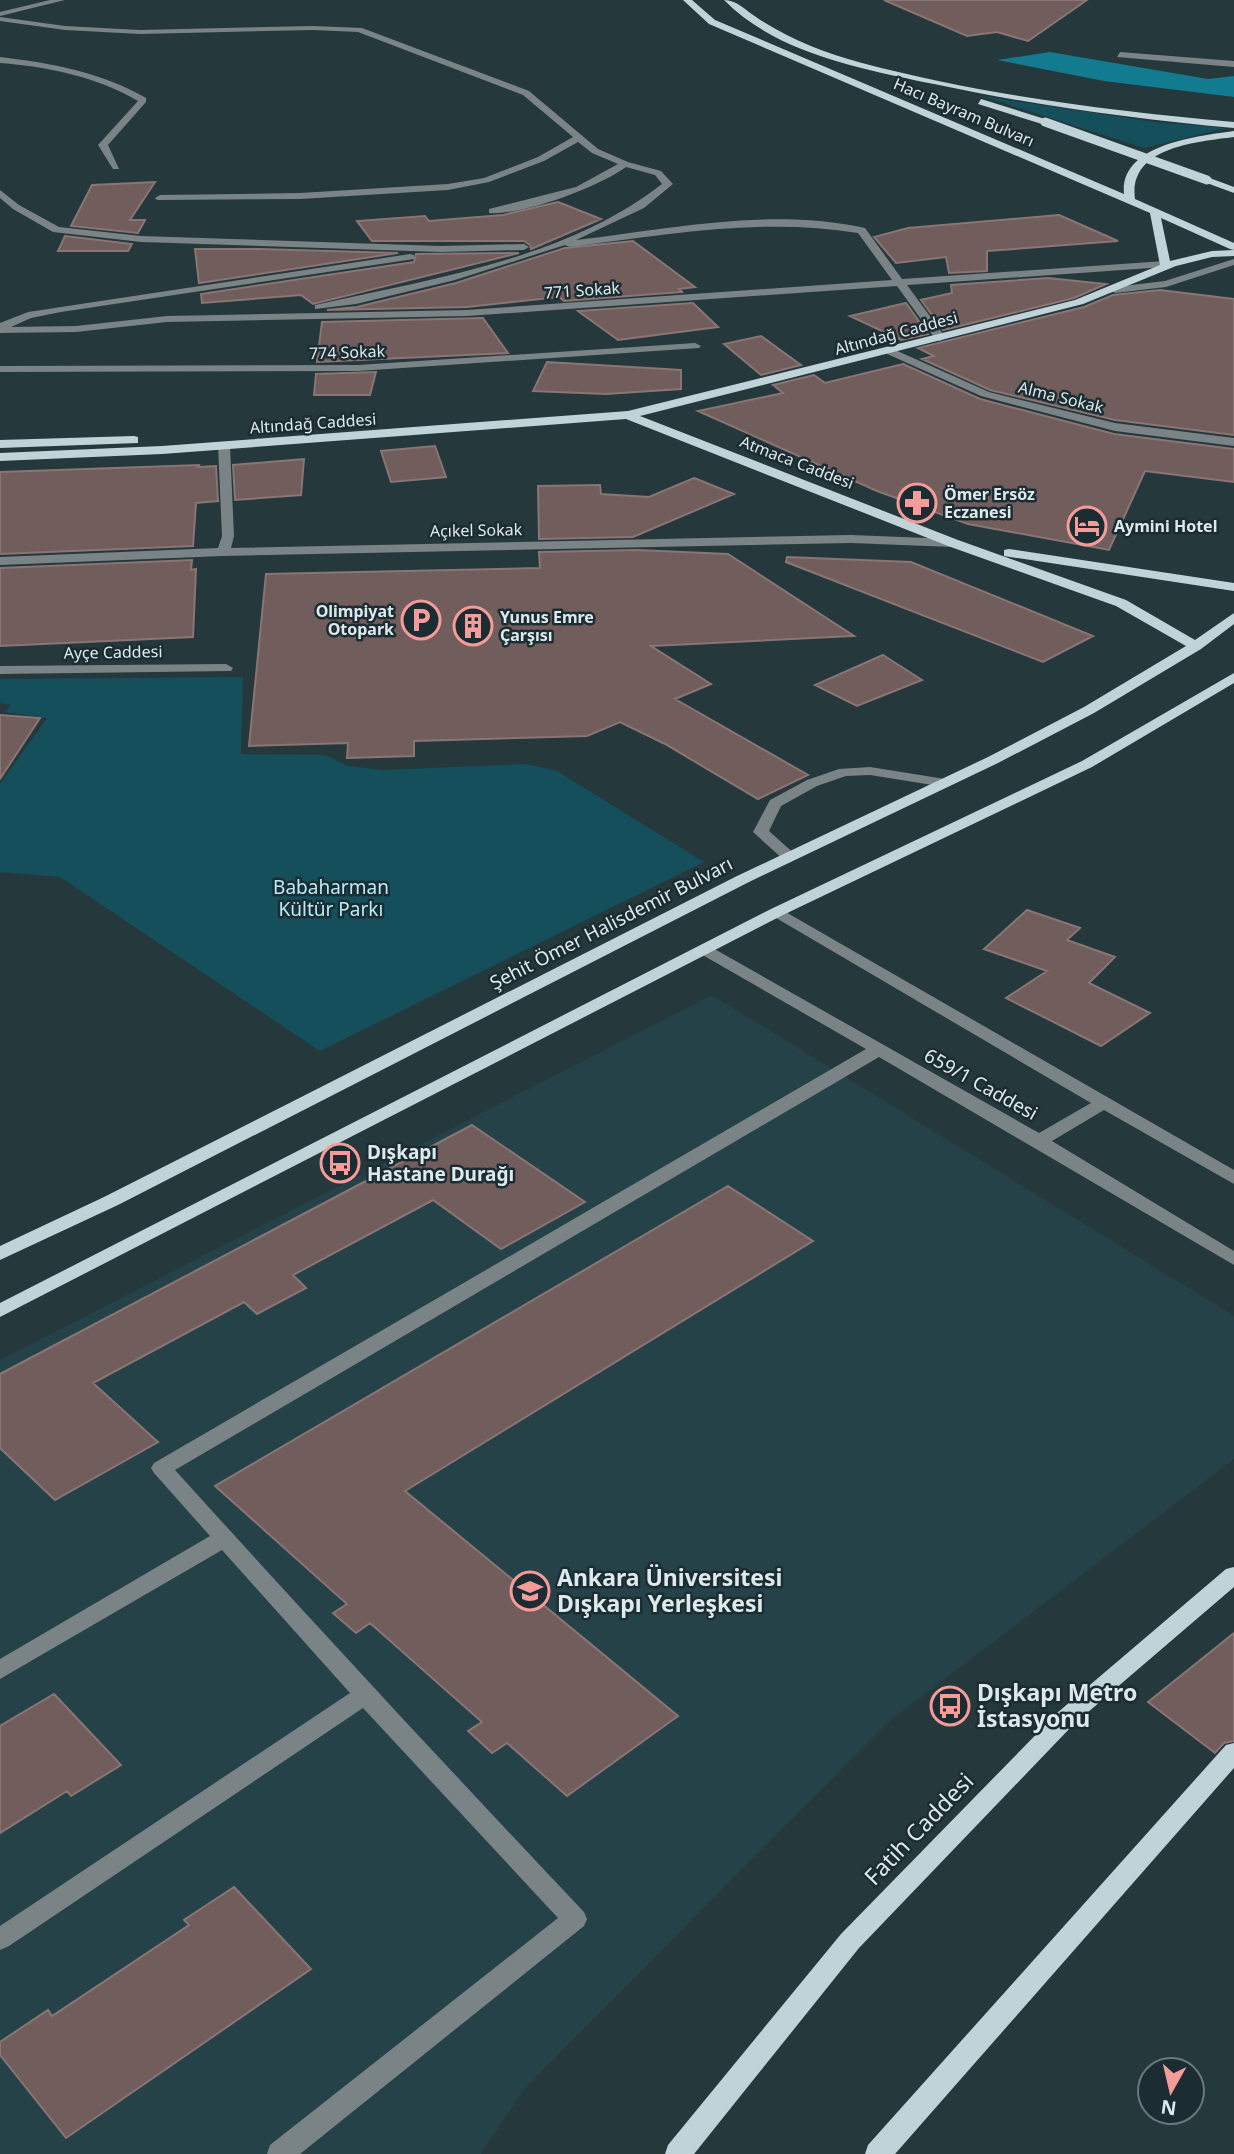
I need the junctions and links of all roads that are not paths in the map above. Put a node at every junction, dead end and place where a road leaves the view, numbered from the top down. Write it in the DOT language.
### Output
graph roads {
  1 [pos="61,0"];
  2 [pos="687,0"];
  3 [pos="728,0"];
  4 [pos="0,16"];
  5 [pos="1120,55"];
  6 [pos="0,60"];
  7 [pos="856,64"];
  8 [pos="1234,64"];
  9 [pos="1234,125"];
  10 [pos="1234,134"];
  11 [pos="580,137"];
  12 [pos="625,164"];
  13 [pos="116,167"];
  14 [pos="1234,190"];
  15 [pos="0,193"];
  16 [pos="160,198"];
  17 [pos="1129,201"];
  18 [pos="492,211"];
  19 [pos="1155,213"];
  20 [pos="550,246"];
  21 [pos="461,249"];
  22 [pos="1234,250"];
  23 [pos="1234,262"];
  24 [pos="1166,264"];
  25 [pos="902,281"];
  26 [pos="1115,290"];
  27 [pos="251,318"];
  28 [pos="0,328"];
  29 [pos="940,338"];
  30 [pos="695,346"];
  31 [pos="889,351"];
  32 [pos="0,369"];
  33 [pos="628,415"];
  34 [pos="1234,442"];
  35 [pos="0,444"];
  36 [pos="224,446"];
  37 [pos="0,457"];
  38 [pos="953,543"];
  39 [pos="223,552"];
  40 [pos="0,561"];
  41 [pos="1234,587"];
  42 [pos="1234,617"];
  43 [pos="1196,646"];
  44 [pos="226,668"];
  45 [pos="0,670"];
  46 [pos="1234,677"];
  47 [pos="945,783"];
  48 [pos="790,857"];
  49 [pos="777,912"];
  50 [pos="705,950"];
  51 [pos="878,1050"];
  52 [pos="1105,1102"];
  53 [pos="1039,1141"];
  54 [pos="1234,1178"];
  55 [pos="0,1254"];
  56 [pos="1234,1259"];
  57 [pos="0,1311"];
  58 [pos="226,1537"];
  59 [pos="1234,1575"];
  60 [pos="0,1670"];
  61 [pos="365,1695"];
  62 [pos="1234,1752"];
  63 [pos="0,1939"];
  64 [pos="280,2154"];
  65 [pos="678,2154"];
  66 [pos="878,2154"];
  1 -- 4 [label="street"];
  2 -- 17 [label="main road, Hacı Bayram Bulvarı"];
  3 -- 7 [label="main road, Hacı Bayram Bulvarı"];
  4 -- 11 [label="street"];
  5 -- 8 [label="street"];
  6 -- 13 [label="street"];
  7 -- 9 [label="main road"];
  7 -- 14 [label="main road, Hacı Bayram Bulvarı, bridge"];
  10 -- 17 [label="main road"];
  11 -- 12 [label="street"];
  11 -- 16 [label="street"];
  12 -- 18 [label="street"];
  12 -- 20 [label="street"];
  15 -- 21 [label="street"];
  17 -- 19 [label="main road, Hacı Bayram Bulvarı"];
  19 -- 22 [label="main road, Hacı Bayram Bulvarı"];
  19 -- 24 [label="main road"];
  20 -- 21 [label="street"];
  20 -- 25 [label="street"];
  20 -- 27 [label="street"];
  21 -- 28 [label="street"];
  22 -- 24 [label="main road, Altındağ Caddesi"];
  23 -- 26 [label="street"];
  24 -- 25 [label="street, 771 Sokak"];
  24 -- 26 [label="main road, Altındağ Caddesi"];
  25 -- 27 [label="street, 771 Sokak"];
  25 -- 29 [label="street"];
  26 -- 29 [label="main road, Altındağ Caddesi"];
  27 -- 28 [label="street, 771 Sokak"];
  29 -- 31 [label="main road, Altındağ Caddesi"];
  30 -- 32 [label="street, 774 Sokak"];
  31 -- 33 [label="main road, Altındağ Caddesi"];
  31 -- 34 [label="street, Alma Sokak"];
  33 -- 35 [label="main road, Altındağ Caddesi"];
  33 -- 36 [label="main road, Altındağ Caddesi"];
  33 -- 38 [label="main road, Atmaca Caddesi"];
  36 -- 37 [label="main road, Altındağ Caddesi"];
  36 -- 39 [label="street"];
  38 -- 39 [label="street, Açıkel Sokak"];
  38 -- 41 [label="main road, Atmaca Caddesi"];
  38 -- 43 [label="main road, Atmaca Caddesi"];
  39 -- 40 [label="street, Açıkel Sokak"];
  42 -- 43 [label="main road, Şehit Ömer Halisdemir Bulvarı"];
  43 -- 47 [label="main road, Şehit Ömer Halisdemir Bulvarı"];
  44 -- 45 [label="street, Ayçe Caddesi"];
  46 -- 49 [label="main road"];
  47 -- 48 [label="main road, Şehit Ömer Halisdemir Bulvarı"];
  47 -- 48 [label="street"];
  48 -- 55 [label="main road, Şehit Ömer Halisdemir Bulvarı"];
  49 -- 50 [label="main road"];
  49 -- 52 [label="street"];
  50 -- 51 [label="street, 659/1 Caddesi"];
  50 -- 57 [label="main road"];
  51 -- 53 [label="street, 659/1 Caddesi"];
  51 -- 58 [label="street"];
  52 -- 53 [label="street"];
  52 -- 54 [label="street"];
  53 -- 56 [label="street, 659/1 Caddesi"];
  58 -- 60 [label="street"];
  58 -- 61 [label="street"];
  59 -- 65 [label="main road, Fatih Caddesi"];
  61 -- 63 [label="street"];
  61 -- 64 [label="street"];
  62 -- 66 [label="main road"];
}
